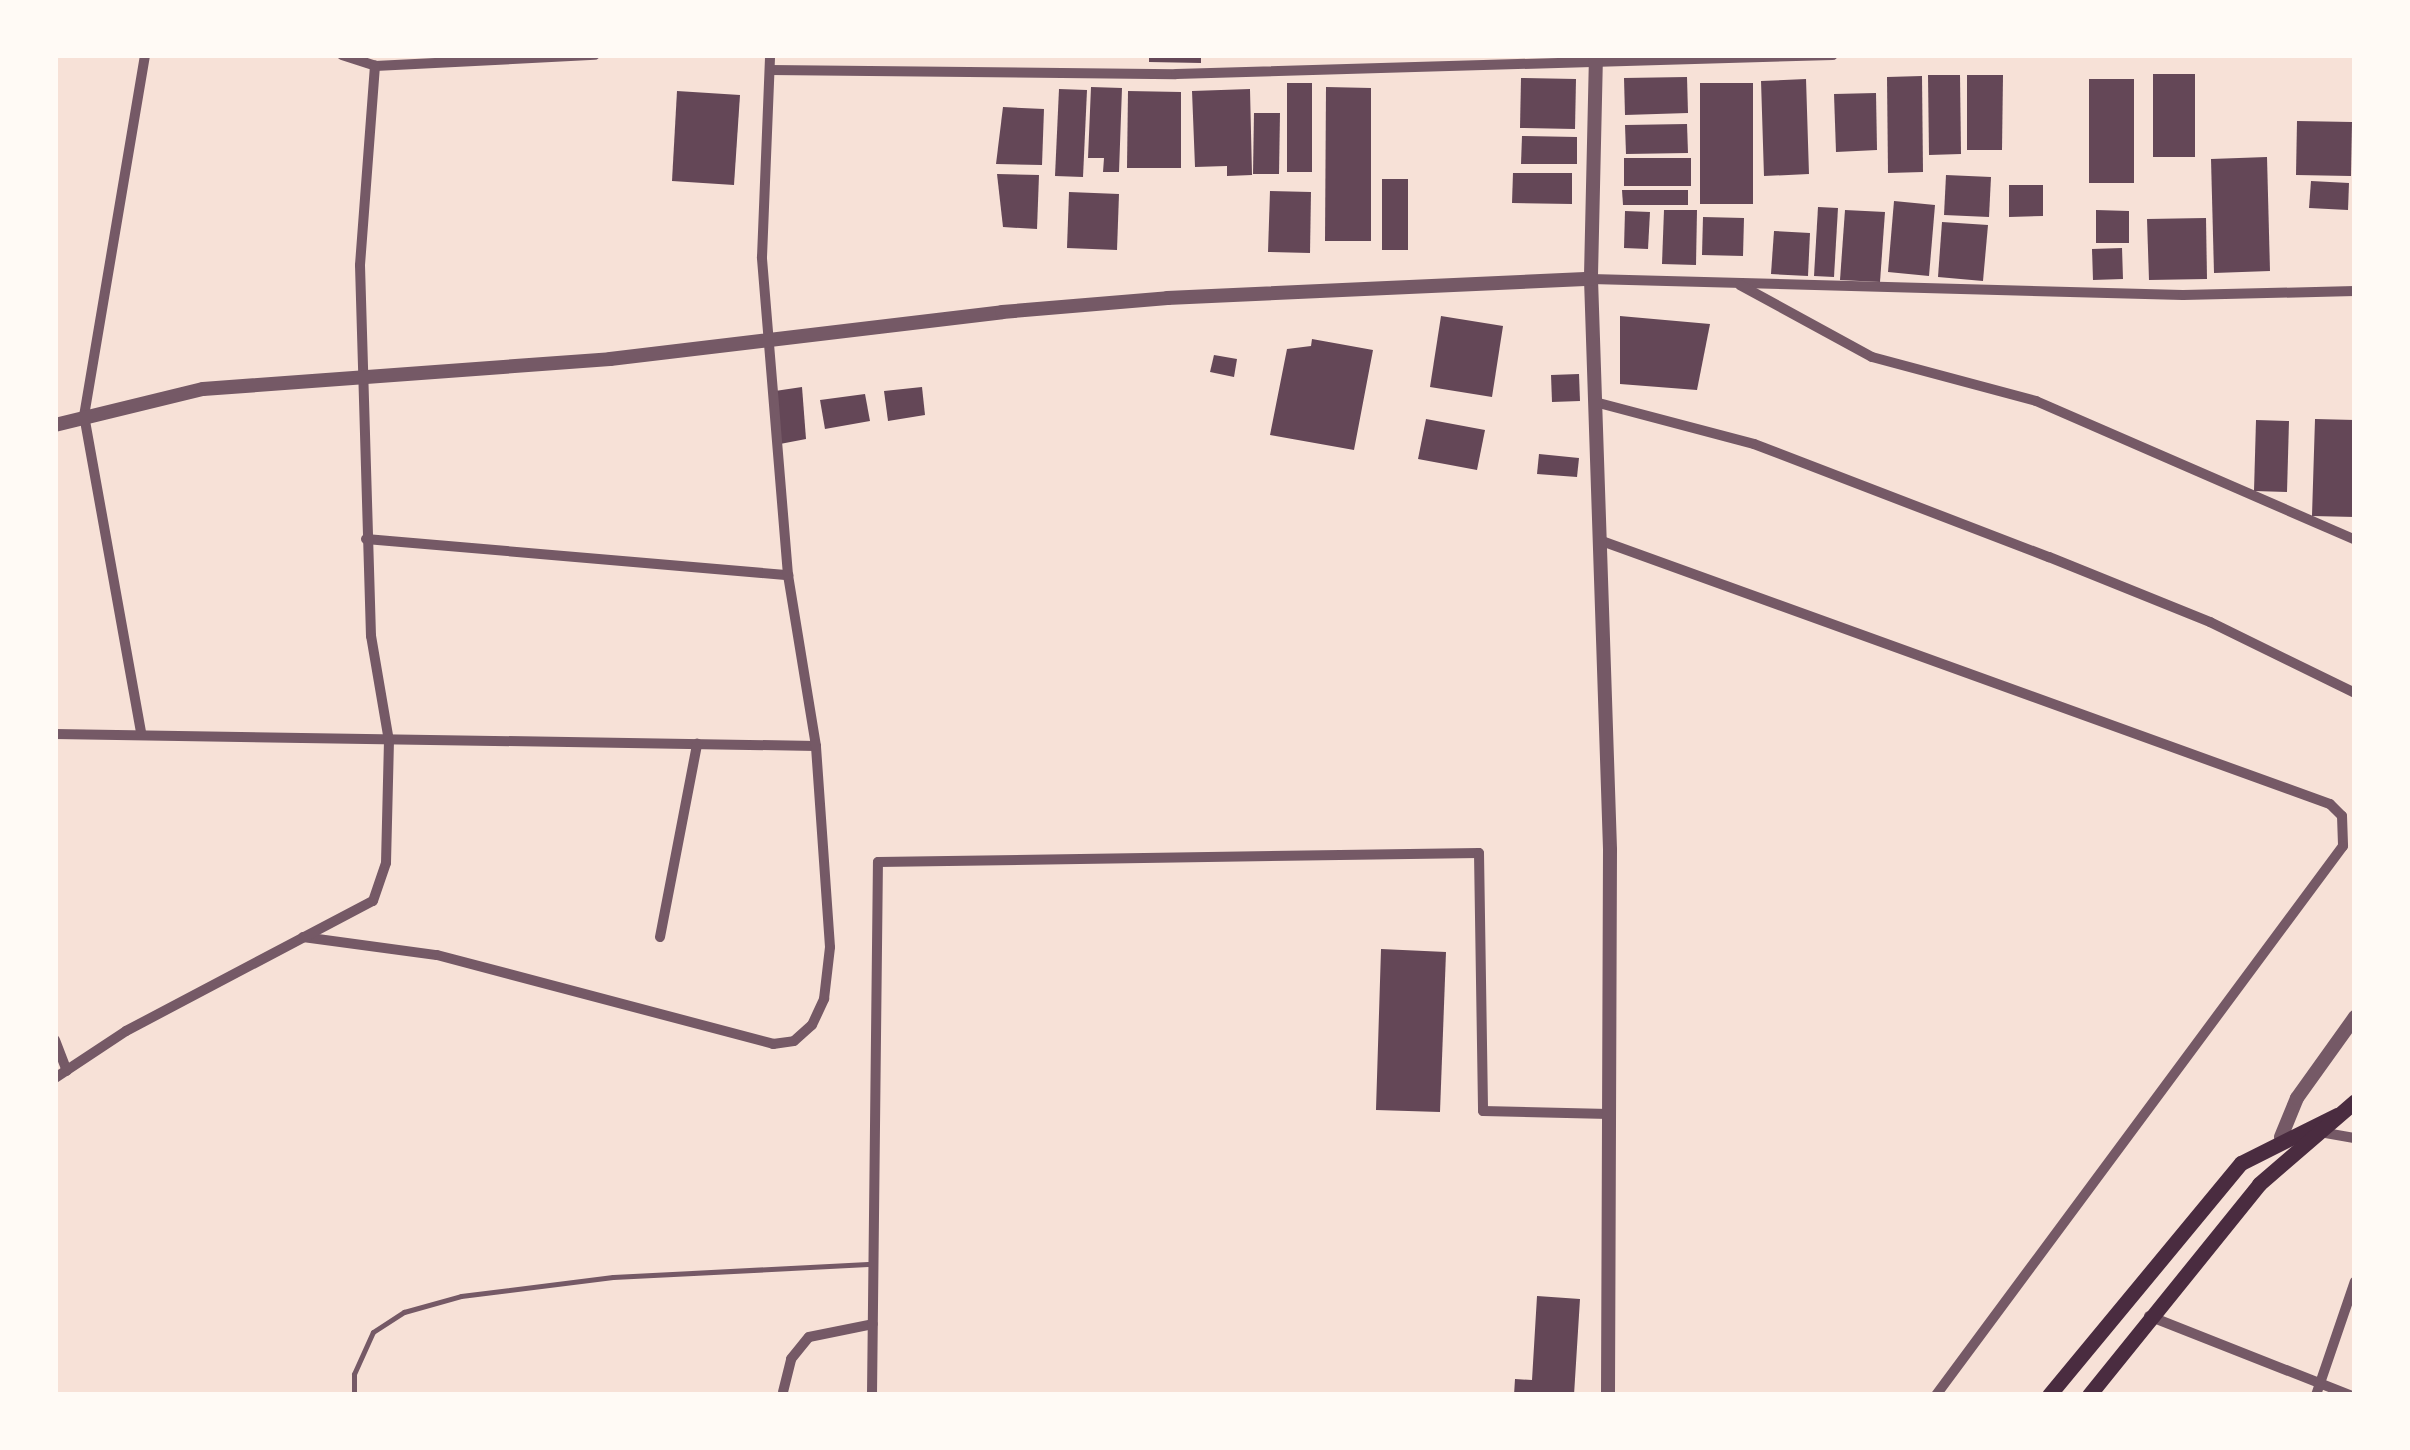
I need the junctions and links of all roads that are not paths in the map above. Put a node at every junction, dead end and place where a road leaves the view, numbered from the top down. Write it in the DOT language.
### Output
graph roads {
  1 [pos="146,55"];
  2 [pos="342,55"];
  3 [pos="595,55"];
  4 [pos="770,55"];
  5 [pos="1833,55"];
  6 [pos="1596,58"];
  7 [pos="375,66"];
  8 [pos="770,70"];
  9 [pos="1591,279"];
  10 [pos="1738,283"];
  11 [pos="2355,292"];
  12 [pos="768,340"];
  13 [pos="362,374"];
  14 [pos="1595,402"];
  15 [pos="84,416"];
  16 [pos="55,425"];
  17 [pos="366,539"];
  18 [pos="1599,540"];
  19 [pos="2355,540"];
  20 [pos="788,575"];
  21 [pos="2355,693"];
  22 [pos="141,732"];
  23 [pos="55,734"];
  24 [pos="388,740"];
  25 [pos="696,744"];
  26 [pos="816,746"];
  27 [pos="660,937"];
  28 [pos="303,938"];
  29 [pos="2355,1016"];
  30 [pos="55,1040"];
  31 [pos="67,1070"];
  32 [pos="55,1078"];
  33 [pos="2355,1101"];
  34 [pos="1609,1114"];
  35 [pos="2337,1116"];
  36 [pos="2320,1132"];
  37 [pos="2282,1138"];
  38 [pos="2355,1138"];
  39 [pos="2241,1162"];
  40 [pos="2260,1184"];
  41 [pos="873,1264"];
  42 [pos="2355,1281"];
  43 [pos="2150,1316"];
  44 [pos="873,1324"];
  45 [pos="2318,1390"];
  46 [pos="783,1392"];
  47 [pos="354,1395"];
  48 [pos="872,1395"];
  49 [pos="1608,1395"];
  50 [pos="1936,1395"];
  51 [pos="2048,1395"];
  52 [pos="2089,1395"];
  53 [pos="2350,1395"];
  1 -- 15 [label="street"];
  2 -- 7 [label="street"];
  3 -- 7 [label="street"];
  4 -- 8 [label="street"];
  5 -- 6 [label="street"];
  6 -- 8 [label="street"];
  6 -- 9 [label="street"];
  7 -- 13 [label="street"];
  8 -- 12 [label="street"];
  9 -- 10 [label="street"];
  9 -- 12 [label="street"];
  9 -- 14 [label="street"];
  10 -- 11 [label="street"];
  10 -- 19 [label="street"];
  12 -- 13 [label="street"];
  12 -- 20 [label="street"];
  13 -- 15 [label="street"];
  13 -- 17 [label="street"];
  14 -- 18 [label="street"];
  14 -- 21 [label="street"];
  15 -- 16 [label="street"];
  15 -- 22 [label="street"];
  17 -- 20 [label="street"];
  17 -- 24 [label="street"];
  18 -- 34 [label="street"];
  18 -- 50 [label="street"];
  20 -- 26 [label="street"];
  22 -- 23 [label="street"];
  22 -- 24 [label="street"];
  24 -- 25 [label="street"];
  24 -- 28 [label="street"];
  25 -- 26 [label="street"];
  25 -- 27 [label="street"];
  26 -- 28 [label="street"];
  28 -- 31 [label="street"];
  29 -- 37 [label="street"];
  30 -- 31 [label="street"];
  31 -- 32 [label="street"];
  33 -- 35 [label="main road"];
  34 -- 41 [label="street"];
  34 -- 49 [label="street"];
  35 -- 36 [label="main road"];
  35 -- 37 [label="main road"];
  36 -- 38 [label="street"];
  36 -- 40 [label="main road"];
  37 -- 39 [label="main road"];
  39 -- 40 [label="main road"];
  39 -- 51 [label="main road"];
  40 -- 43 [label="main road"];
  41 -- 44 [label="street"];
  41 -- 47 [label="lane"];
  42 -- 45 [label="street"];
  43 -- 45 [label="street"];
  43 -- 52 [label="main road"];
  44 -- 46 [label="street"];
  44 -- 48 [label="street"];
  45 -- 53 [label="street"];
}
